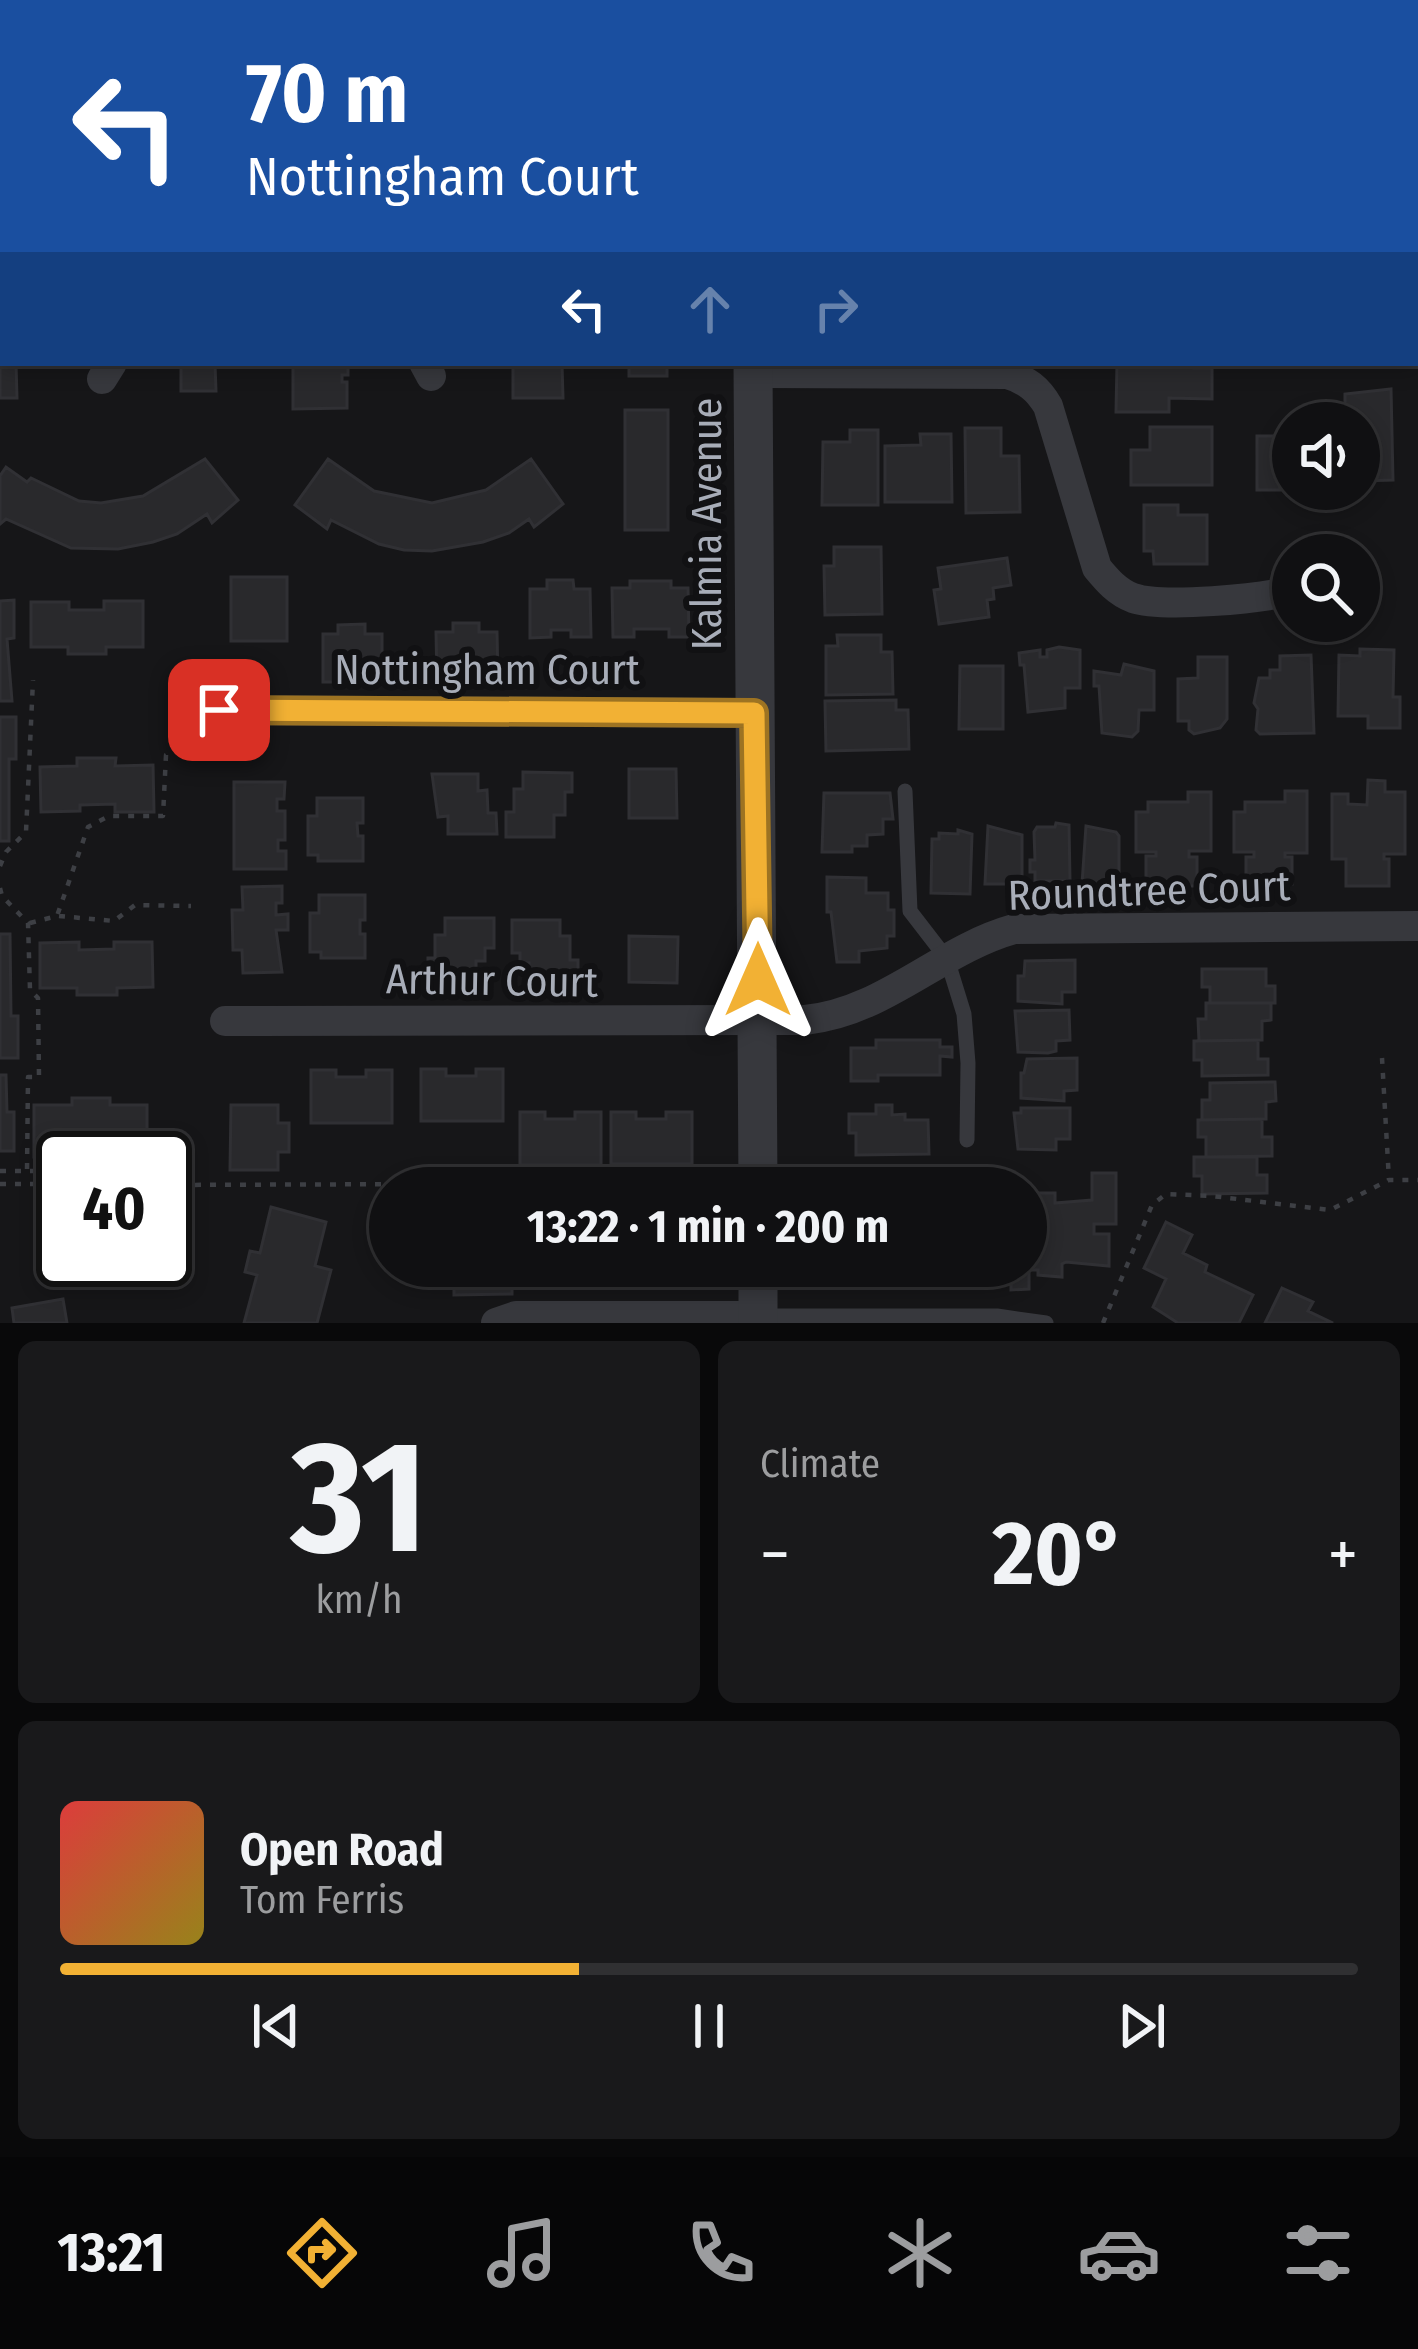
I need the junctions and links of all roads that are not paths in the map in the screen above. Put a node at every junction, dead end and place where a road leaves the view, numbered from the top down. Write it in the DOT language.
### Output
graph roads {
  1 [pos="754,368"];
  2 [pos="1272,596"];
  3 [pos="219,710"];
  4 [pos="754,713"];
  5 [pos="905,791"];
  6 [pos="1418,926"];
  7 [pos="947,959"];
  8 [pos="225,1021"];
  9 [pos="758,1022"];
  10 [pos="967,1140"];
  11 [pos="740,1167"];
  12 [pos="758,1287"];
  13 [pos="758,1319"];
  14 [pos="496,1323"];
  15 [pos="1046,1323"];
  1 -- 2 [label="street"];
  1 -- 4 [label="street, Kalmia Avenue"];
  3 -- 4 [label="street, Nottingham Court"];
  4 -- 9 [label="street, Kalmia Avenue"];
  5 -- 7 [label="lane"];
  6 -- 7 [label="street, Roundtree Court"];
  7 -- 9 [label="street, Roundtree Court"];
  7 -- 10 [label="lane"];
  8 -- 9 [label="street, Arthur Court"];
  9 -- 11 [label="street, Kalmia Avenue"];
  12 -- 13 [label="street"];
  13 -- 14 [label="street"];
  13 -- 15 [label="lane"];
}
